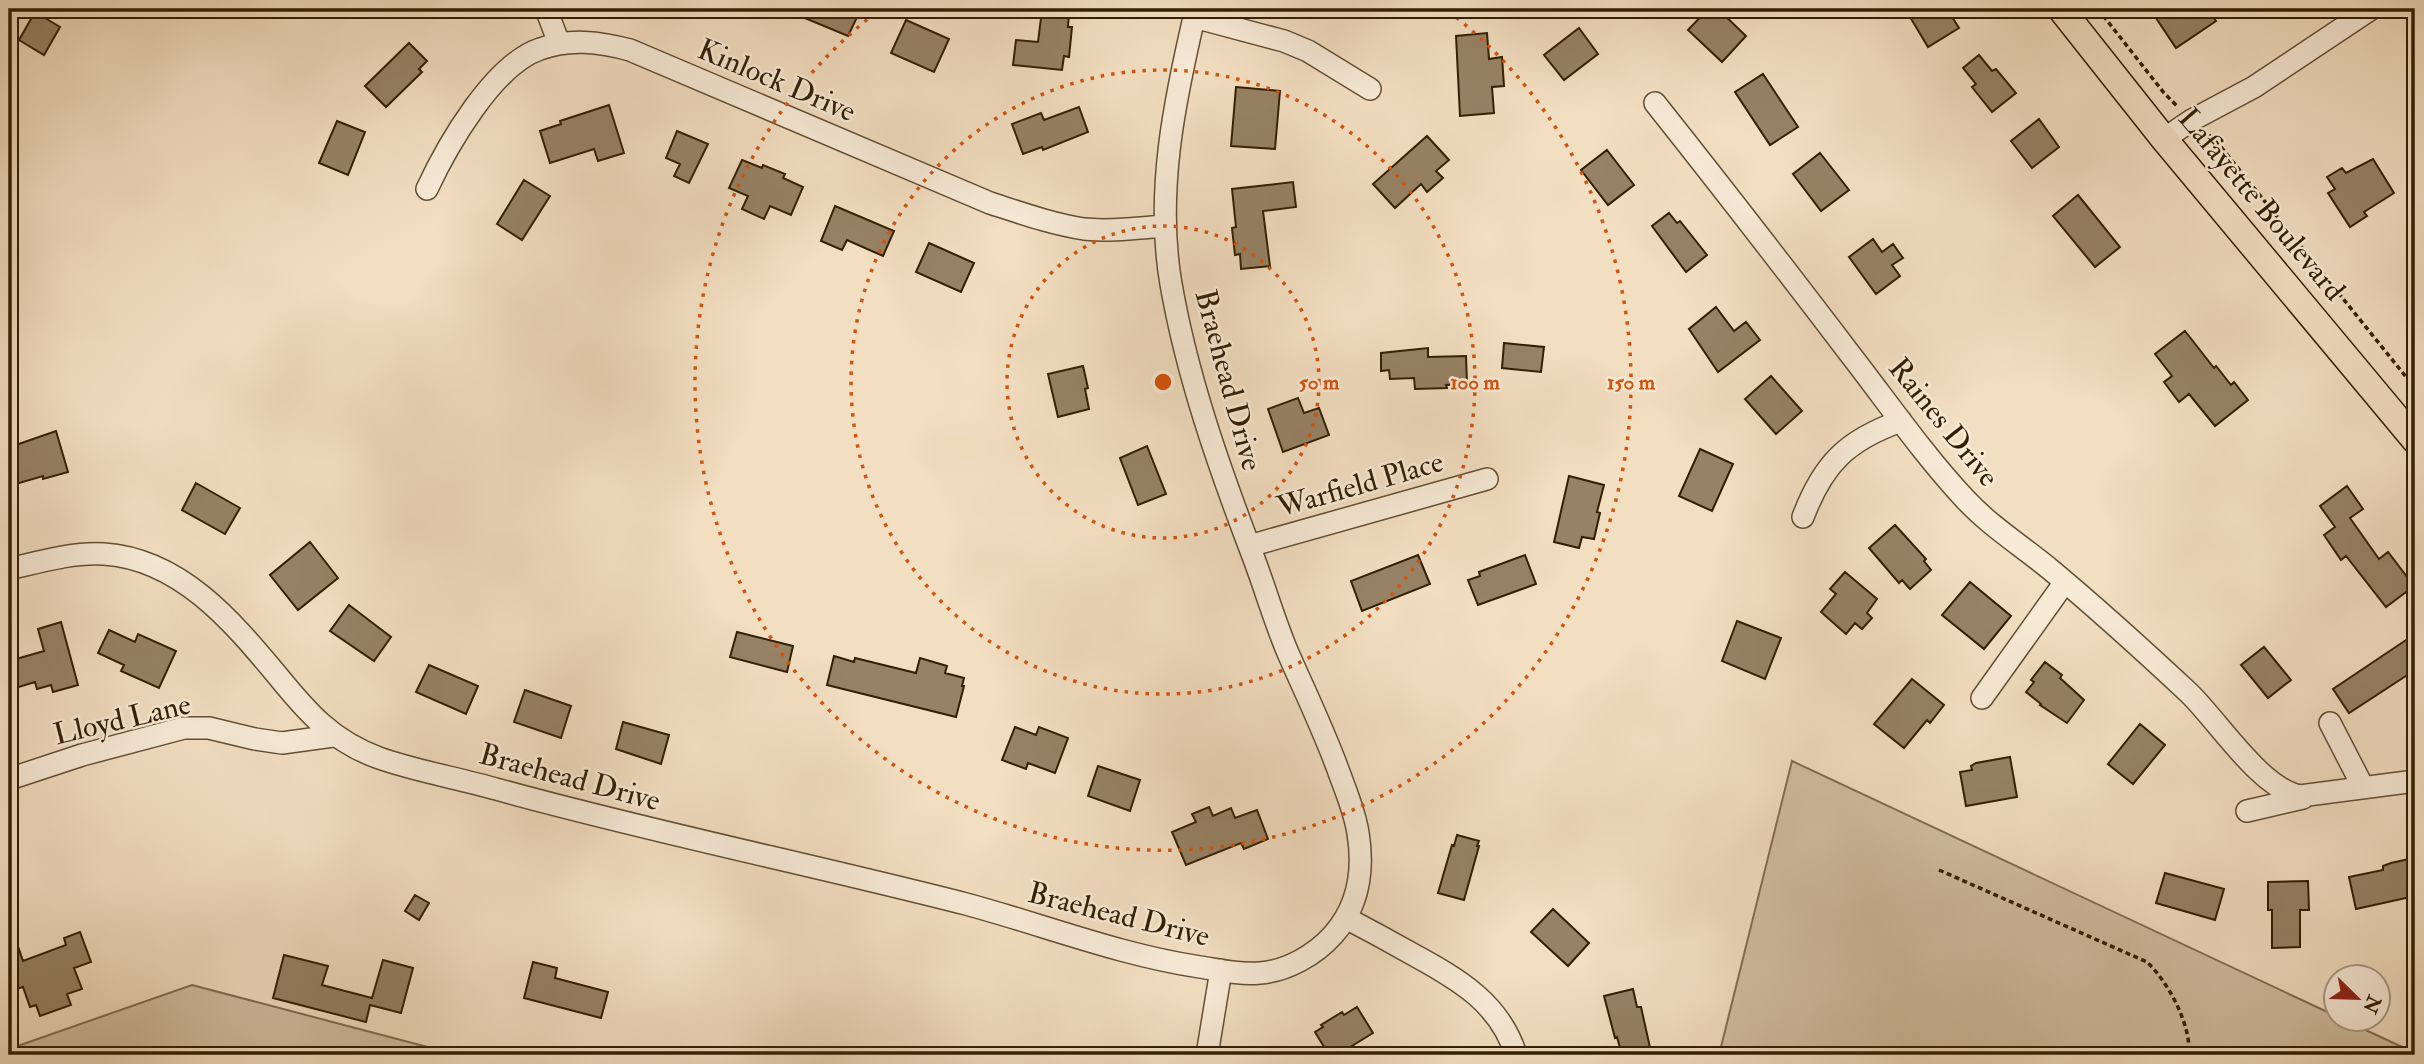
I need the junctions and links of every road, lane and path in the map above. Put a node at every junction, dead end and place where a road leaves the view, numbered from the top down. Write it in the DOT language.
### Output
graph roads {
  1 [pos="546,9"];
  2 [pos="2061,9"];
  3 [pos="2098,9"];
  4 [pos="2371,9"];
  5 [pos="1195,13"];
  6 [pos="559,43"];
  7 [pos="1370,89"];
  8 [pos="2164,93"];
  9 [pos="1655,103"];
  10 [pos="2164,139"];
  11 [pos="2221,147"];
  12 [pos="427,189"];
  13 [pos="1165,226"];
  14 [pos="2415,388"];
  15 [pos="1901,421"];
  16 [pos="2415,440"];
  17 [pos="1488,480"];
  18 [pos="1803,517"];
  19 [pos="1249,546"];
  20 [pos="9,569"];
  21 [pos="2065,582"];
  22 [pos="1982,698"];
  23 [pos="2330,723"];
  24 [pos="333,736"];
  25 [pos="9,779"];
  26 [pos="2415,781"];
  27 [pos="2363,787"];
  28 [pos="2313,796"];
  29 [pos="2247,811"];
  30 [pos="1939,870"];
  31 [pos="1346,918"];
  32 [pos="1221,970"];
  33 [pos="1208,1055"];
  34 [pos="1516,1055"];
  35 [pos="2189,1055"];
  1 -- 6 [label="street"];
  2 -- 10 [label="main road, Lafayette Boulevard"];
  3 -- 8 [label="path"];
  4 -- 10 [label="street"];
  5 -- 7 [label="street"];
  5 -- 13 [label="street, Braehead Drive"];
  6 -- 12 [label="street, Kinlock Drive"];
  6 -- 13 [label="street, Kinlock Drive"];
  9 -- 15 [label="street, Raines Drive"];
  10 -- 16 [label="main road, Lafayette Boulevard"];
  11 -- 14 [label="path"];
  13 -- 19 [label="street, Braehead Drive"];
  15 -- 18 [label="street"];
  15 -- 21 [label="street, Raines Drive"];
  17 -- 19 [label="street, Warfield Place"];
  19 -- 31 [label="street, Braehead Drive"];
  20 -- 24 [label="street, Braehead Drive"];
  21 -- 22 [label="street"];
  21 -- 28 [label="street, Raines Drive"];
  23 -- 27 [label="street"];
  24 -- 25 [label="street, Lloyd Lane"];
  24 -- 32 [label="street, Braehead Drive"];
  26 -- 27 [label="street"];
  27 -- 28 [label="street"];
  28 -- 29 [label="street"];
  30 -- 35 [label="path"];
  31 -- 32 [label="street, Braehead Drive"];
  31 -- 34 [label="street"];
  32 -- 33 [label="street"];
}
